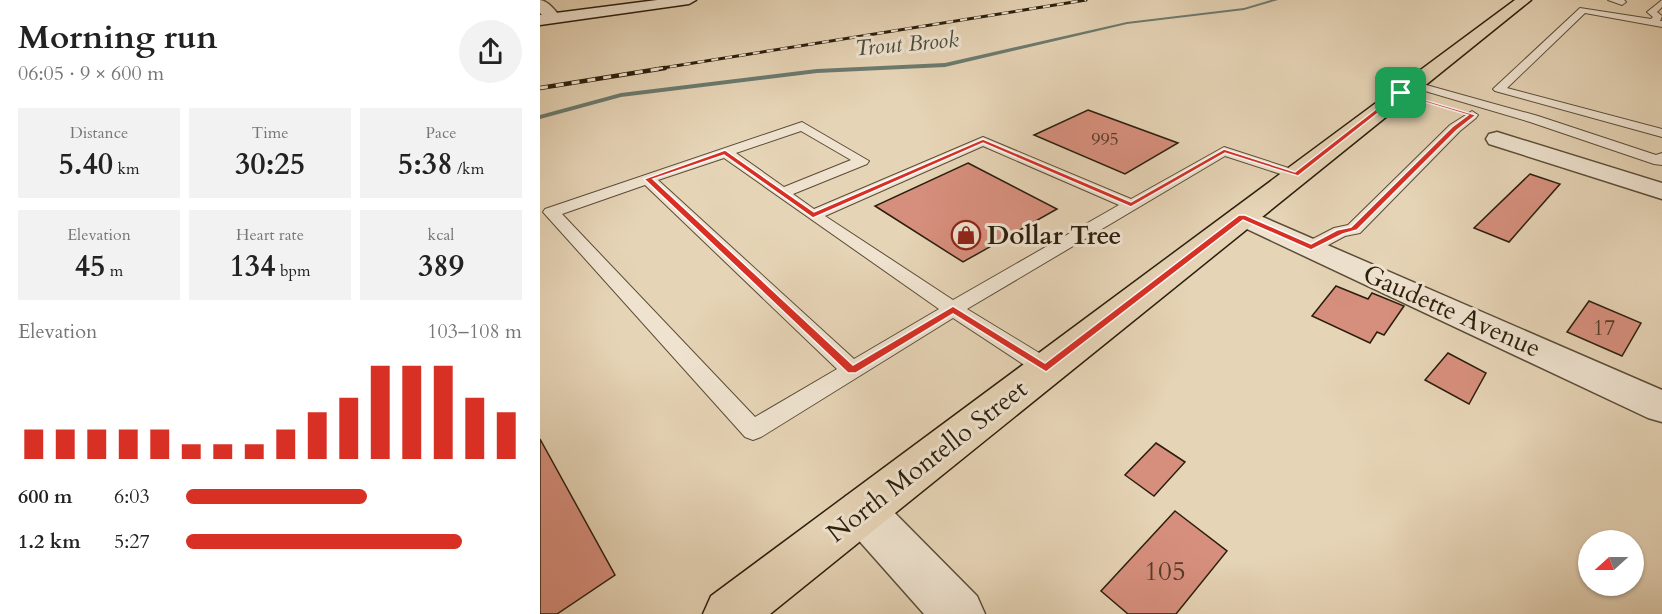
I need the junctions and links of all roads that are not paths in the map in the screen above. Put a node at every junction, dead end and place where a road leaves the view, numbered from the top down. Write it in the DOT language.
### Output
graph roads {
  1 [pos="689,0"];
  2 [pos="1524,0"];
  3 [pos="1600,2"];
  4 [pos="540,4"];
  5 [pos="1617,4"];
  6 [pos="1639,6"];
  7 [pos="1658,10"];
  8 [pos="546,19"];
  9 [pos="1406,89"];
  10 [pos="1472,115"];
  11 [pos="1662,133"];
  12 [pos="1497,140"];
  13 [pos="725,152"];
  14 [pos="1628,152"];
  15 [pos="1661,160"];
  16 [pos="1296,175"];
  17 [pos="648,179"];
  18 [pos="1662,191"];
  19 [pos="784,192"];
  20 [pos="1131,205"];
  21 [pos="813,215"];
  22 [pos="1242,216"];
  23 [pos="1311,247"];
  24 [pos="953,309"];
  25 [pos="1046,368"];
  26 [pos="852,370"];
  27 [pos="1662,407"];
  28 [pos="862,511"];
  29 [pos="950,611"];
  30 [pos="729,614"];
  1 -- 8 [label="street"];
  2 -- 9 [label="main road, North Montello Street"];
  3 -- 5 [label="lane"];
  4 -- 8 [label="street"];
  6 -- 7 [label="lane"];
  6 -- 7 [label="lane"];
  7 -- 11 [label="lane"];
  9 -- 10 [label="lane"];
  9 -- 14 [label="lane"];
  9 -- 16 [label="main road, North Montello Street"];
  10 -- 14 [label="lane"];
  10 -- 23 [label="lane"];
  12 -- 18 [label="street"];
  13 -- 17 [label="lane"];
  13 -- 19 [label="lane"];
  13 -- 19 [label="lane"];
  14 -- 15 [label="lane"];
  16 -- 20 [label="lane"];
  16 -- 22 [label="main road, North Montello Street"];
  17 -- 26 [label="lane"];
  17 -- 26 [label="lane"];
  19 -- 21 [label="lane"];
  20 -- 21 [label="lane"];
  20 -- 24 [label="lane"];
  21 -- 24 [label="lane"];
  22 -- 23 [label="street, Gaudette Avenue"];
  22 -- 25 [label="main road, North Montello Street"];
  23 -- 27 [label="street, Gaudette Avenue"];
  24 -- 25 [label="lane"];
  24 -- 26 [label="lane"];
  25 -- 28 [label="main road, North Montello Street"];
  28 -- 29 [label="street"];
  28 -- 30 [label="main road, North Montello Street"];
}
